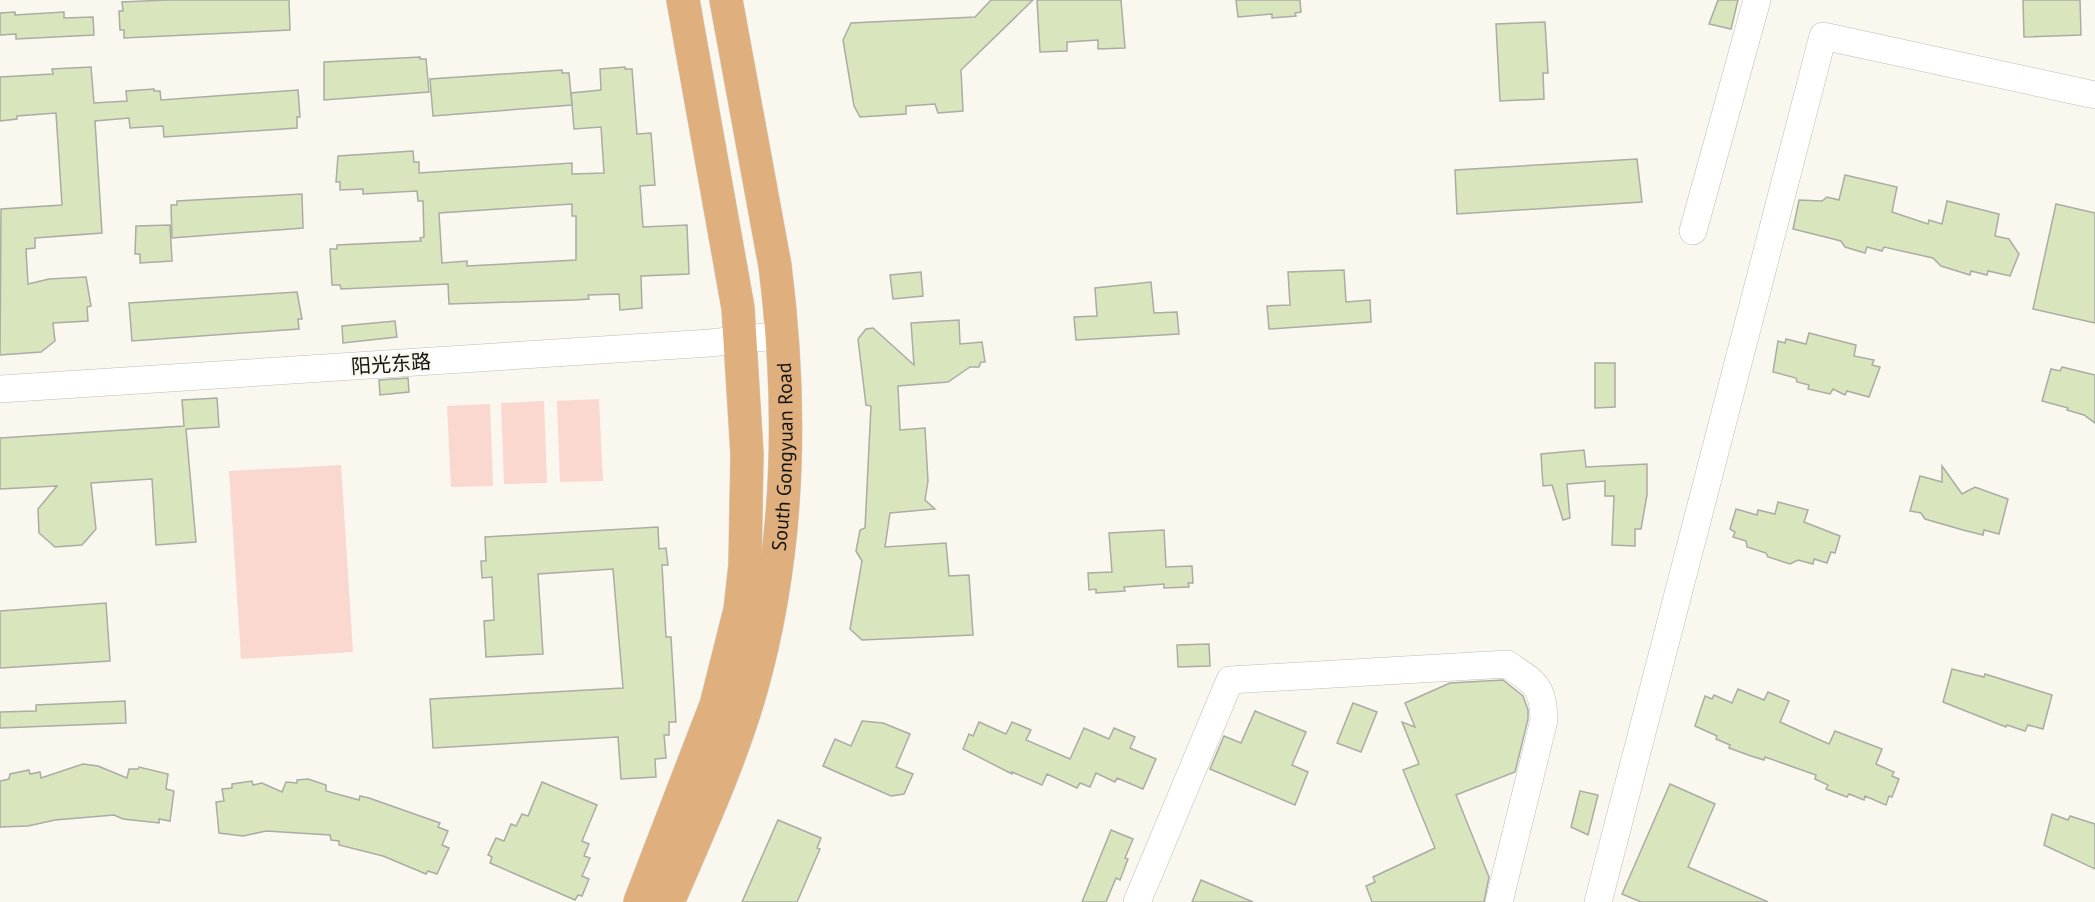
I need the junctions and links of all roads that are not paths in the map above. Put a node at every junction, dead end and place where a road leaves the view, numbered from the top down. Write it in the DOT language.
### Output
graph roads {
  1 [pos="683,0"];
  2 [pos="726,0"];
  3 [pos="1757,0"];
  4 [pos="2095,94"];
  5 [pos="1693,231"];
  6 [pos="783,335"];
  7 [pos="740,340"];
  8 [pos="0,389"];
  9 [pos="640,902"];
  10 [pos="668,902"];
  11 [pos="1137,902"];
  12 [pos="1499,902"];
  13 [pos="1598,902"];
  1 -- 7 [label="main road, South Gongyuan Road"];
  2 -- 6 [label="main road, South Gongyuan Road"];
  3 -- 5 [label="street"];
  4 -- 13 [label="street"];
  6 -- 7 [label="street, 阳光东路"];
  6 -- 10 [label="main road, South Gongyuan Road"];
  7 -- 8 [label="street, 阳光东路"];
  7 -- 9 [label="main road, South Gongyuan Road"];
  11 -- 12 [label="street"];
}
